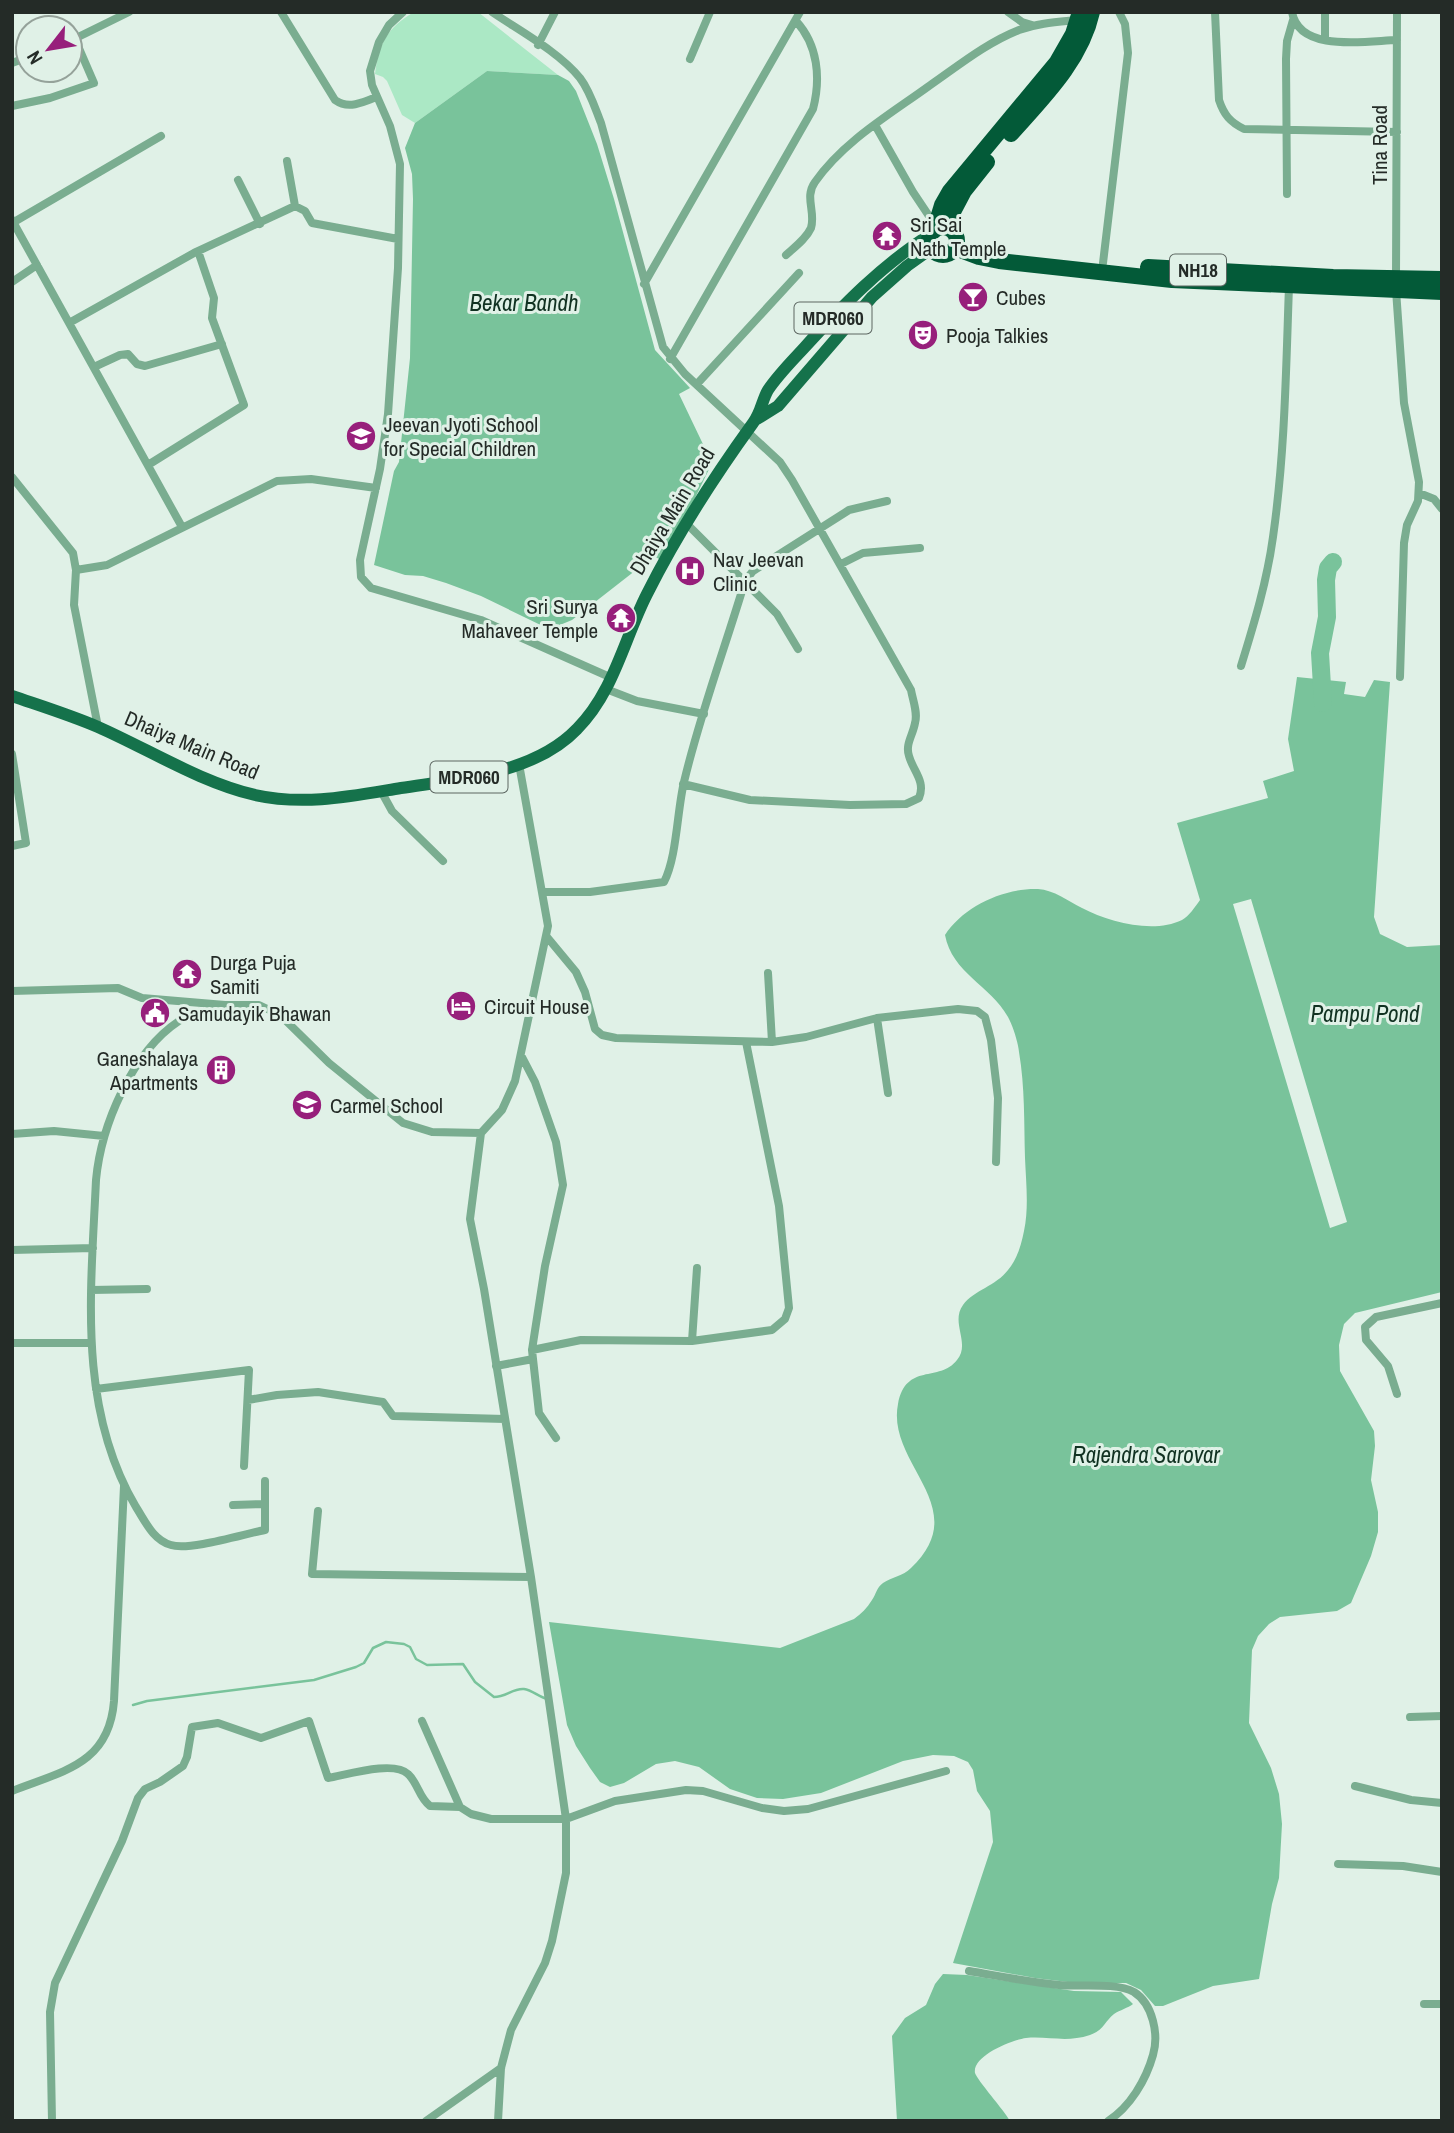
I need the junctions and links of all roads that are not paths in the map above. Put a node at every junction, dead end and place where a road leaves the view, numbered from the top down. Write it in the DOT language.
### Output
graph roads {
  1 [pos="129,12"];
  2 [pos="281,12"];
  3 [pos="403,12"];
  4 [pos="492,12"];
  5 [pos="555,12"];
  6 [pos="710,12"];
  7 [pos="800,12"];
  8 [pos="1008,12"];
  9 [pos="1119,12"];
  10 [pos="1214,12"];
  11 [pos="1325,12"];
  12 [pos="1397,12"];
  13 [pos="1085,16"];
  14 [pos="1293,16"];
  15 [pos="796,21"];
  16 [pos="1032,25"];
  17 [pos="84,34"];
  18 [pos="1325,40"];
  19 [pos="1397,40"];
  20 [pos="538,44"];
  21 [pos="690,59"];
  22 [pos="84,64"];
  23 [pos="377,97"];
  24 [pos="12,106"];
  25 [pos="875,125"];
  26 [pos="1286,131"];
  27 [pos="1397,132"];
  28 [pos="161,136"];
  29 [pos="287,161"];
  30 [pos="238,180"];
  31 [pos="1287,194"];
  32 [pos="295,206"];
  33 [pos="13,221"];
  34 [pos="260,224"];
  35 [pos="941,236"];
  36 [pos="398,239"];
  37 [pos="198,251"];
  38 [pos="786,255"];
  39 [pos="1103,263"];
  40 [pos="37,265"];
  41 [pos="799,274"];
  42 [pos="1442,279"];
  43 [pos="12,282"];
  44 [pos="644,284"];
  45 [pos="1396,284"];
  46 [pos="1289,285"];
  47 [pos="1442,292"];
  48 [pos="69,323"];
  49 [pos="222,345"];
  50 [pos="670,359"];
  51 [pos="94,367"];
  52 [pos="697,384"];
  53 [pos="747,432"];
  54 [pos="148,465"];
  55 [pos="12,477"];
  56 [pos="376,488"];
  57 [pos="1419,493"];
  58 [pos="887,501"];
  59 [pos="1442,509"];
  60 [pos="686,523"];
  61 [pos="182,527"];
  62 [pos="820,527"];
  63 [pos="920,548"];
  64 [pos="841,564"];
  65 [pos="76,570"];
  66 [pos="745,581"];
  67 [pos="798,649"];
  68 [pos="1241,666"];
  69 [pos="1399,677"];
  70 [pos="609,683"];
  71 [pos="12,696"];
  72 [pos="704,714"];
  73 [pos="98,727"];
  74 [pos="12,754"];
  75 [pos="519,764"];
  76 [pos="683,784"];
  77 [pos="381,791"];
  78 [pos="12,846"];
  79 [pos="443,861"];
  80 [pos="544,892"];
  81 [pos="547,937"];
  82 [pos="768,973"];
  83 [pos="12,991"];
  84 [pos="225,1005"];
  85 [pos="877,1018"];
  86 [pos="746,1042"];
  87 [pos="772,1042"];
  88 [pos="522,1057"];
  89 [pos="888,1093"];
  90 [pos="481,1133"];
  91 [pos="12,1134"];
  92 [pos="104,1136"];
  93 [pos="996,1162"];
  94 [pos="93,1248"];
  95 [pos="12,1251"];
  96 [pos="697,1268"];
  97 [pos="148,1289"];
  98 [pos="91,1290"];
  99 [pos="1442,1303"];
  100 [pos="692,1342"];
  101 [pos="12,1343"];
  102 [pos="90,1343"];
  103 [pos="533,1354"];
  104 [pos="496,1366"];
  105 [pos="96,1389"];
  106 [pos="1397,1394"];
  107 [pos="248,1400"];
  108 [pos="505,1419"];
  109 [pos="556,1438"];
  110 [pos="244,1466"];
  111 [pos="265,1481"];
  112 [pos="124,1486"];
  113 [pos="265,1504"];
  114 [pos="233,1505"];
  115 [pos="318,1511"];
  116 [pos="531,1577"];
  117 [pos="1442,1716"];
  118 [pos="1409,1717"];
  119 [pos="422,1721"];
  120 [pos="946,1771"];
  121 [pos="1355,1786"];
  122 [pos="12,1791"];
  123 [pos="1442,1803"];
  124 [pos="460,1807"];
  125 [pos="566,1819"];
  126 [pos="1338,1864"];
  127 [pos="1442,1872"];
  128 [pos="969,1971"];
  129 [pos="1424,2004"];
  130 [pos="1442,2004"];
  131 [pos="501,2068"];
  132 [pos="52,2121"];
  133 [pos="426,2121"];
  134 [pos="498,2121"];
  135 [pos="1108,2121"];
  1 -- 17 [label="street"];
  2 -- 23 [label="street"];
  3 -- 23 [label="street"];
  4 -- 20 [label="street"];
  5 -- 20 [label="street"];
  6 -- 21 [label="street"];
  7 -- 15 [label="street"];
  8 -- 16 [label="street"];
  9 -- 39 [label="street"];
  10 -- 26 [label="street"];
  11 -- 18 [label="street"];
  12 -- 19 [label="street, Tina Road"];
  13 -- 16 [label="street"];
  13 -- 35 [label="highway, Dhaiya Main Road"];
  14 -- 18 [label="street"];
  14 -- 26 [label="street"];
  15 -- 44 [label="street"];
  15 -- 50 [label="street"];
  16 -- 25 [label="street"];
  18 -- 19 [label="street"];
  19 -- 27 [label="street, Tina Road"];
  20 -- 44 [label="street"];
  22 -- 24 [label="street"];
  23 -- 36 [label="street"];
  25 -- 35 [label="street"];
  25 -- 38 [label="street"];
  26 -- 27 [label="street"];
  26 -- 31 [label="street"];
  27 -- 45 [label="street, Tina Road"];
  28 -- 33 [label="street"];
  29 -- 32 [label="street"];
  30 -- 34 [label="street"];
  32 -- 34 [label="street"];
  32 -- 36 [label="street"];
  33 -- 40 [label="street"];
  34 -- 37 [label="street"];
  35 -- 39 [label="highway, NH18"];
  35 -- 46 [label="highway, NH18"];
  35 -- 53 [label="main road, Dhaiya Main Road / MDR060"];
  36 -- 56 [label="street"];
  37 -- 48 [label="street"];
  37 -- 49 [label="street"];
  39 -- 45 [label="highway, NH18"];
  40 -- 43 [label="street"];
  40 -- 48 [label="street"];
  41 -- 52 [label="street"];
  42 -- 45 [label="highway, NH18"];
  44 -- 50 [label="street"];
  45 -- 46 [label="highway, NH18"];
  45 -- 47 [label="highway, NH18"];
  45 -- 57 [label="street, Tina Road"];
  46 -- 68 [label="street"];
  48 -- 51 [label="street"];
  49 -- 51 [label="street"];
  49 -- 54 [label="street"];
  50 -- 52 [label="street"];
  51 -- 54 [label="street"];
  52 -- 53 [label="street"];
  53 -- 60 [label="main road, Dhaiya Main Road / MDR060"];
  53 -- 62 [label="street"];
  54 -- 61 [label="street"];
  55 -- 65 [label="street"];
  56 -- 61 [label="street"];
  56 -- 70 [label="street"];
  57 -- 59 [label="street"];
  57 -- 69 [label="street"];
  58 -- 62 [label="street"];
  60 -- 66 [label="street"];
  60 -- 70 [label="main road, Dhaiya Main Road / MDR060"];
  61 -- 65 [label="street"];
  62 -- 64 [label="street"];
  62 -- 66 [label="street"];
  63 -- 64 [label="street"];
  64 -- 76 [label="street"];
  65 -- 73 [label="street"];
  66 -- 67 [label="street"];
  66 -- 72 [label="street"];
  70 -- 72 [label="street"];
  70 -- 75 [label="main road, Dhaiya Main Road / MDR060"];
  71 -- 73 [label="main road, Dhaiya Main Road / MDR060"];
  72 -- 76 [label="street"];
  73 -- 77 [label="main road, Dhaiya Main Road / MDR060"];
  74 -- 78 [label="street"];
  75 -- 77 [label="main road, Dhaiya Main Road / MDR060"];
  75 -- 80 [label="street"];
  76 -- 80 [label="street"];
  77 -- 79 [label="street"];
  80 -- 81 [label="street"];
  81 -- 86 [label="street"];
  81 -- 88 [label="street"];
  82 -- 87 [label="street"];
  83 -- 84 [label="street"];
  84 -- 90 [label="street"];
  84 -- 92 [label="street"];
  85 -- 87 [label="street"];
  85 -- 89 [label="street"];
  85 -- 93 [label="street"];
  86 -- 87 [label="street"];
  86 -- 100 [label="street"];
  88 -- 90 [label="street"];
  88 -- 103 [label="street"];
  90 -- 104 [label="street"];
  91 -- 92 [label="street"];
  92 -- 94 [label="street"];
  94 -- 95 [label="street"];
  94 -- 98 [label="street"];
  96 -- 100 [label="street"];
  97 -- 98 [label="street"];
  98 -- 102 [label="street"];
  99 -- 106 [label="street"];
  100 -- 103 [label="street"];
  101 -- 102 [label="street"];
  102 -- 105 [label="street"];
  103 -- 104 [label="street"];
  103 -- 109 [label="street"];
  104 -- 108 [label="street"];
  105 -- 107 [label="street"];
  105 -- 112 [label="street"];
  107 -- 108 [label="street"];
  107 -- 110 [label="street"];
  108 -- 116 [label="street"];
  111 -- 113 [label="street"];
  112 -- 113 [label="street"];
  112 -- 122 [label="street"];
  113 -- 114 [label="street"];
  115 -- 116 [label="street"];
  116 -- 125 [label="street"];
  117 -- 118 [label="street"];
  119 -- 124 [label="street"];
  120 -- 125 [label="street"];
  121 -- 123 [label="street"];
  124 -- 125 [label="street"];
  124 -- 132 [label="street"];
  125 -- 131 [label="street"];
  126 -- 127 [label="street"];
  128 -- 135 [label="street"];
  129 -- 130 [label="street"];
  131 -- 133 [label="street"];
  131 -- 134 [label="street"];
}
